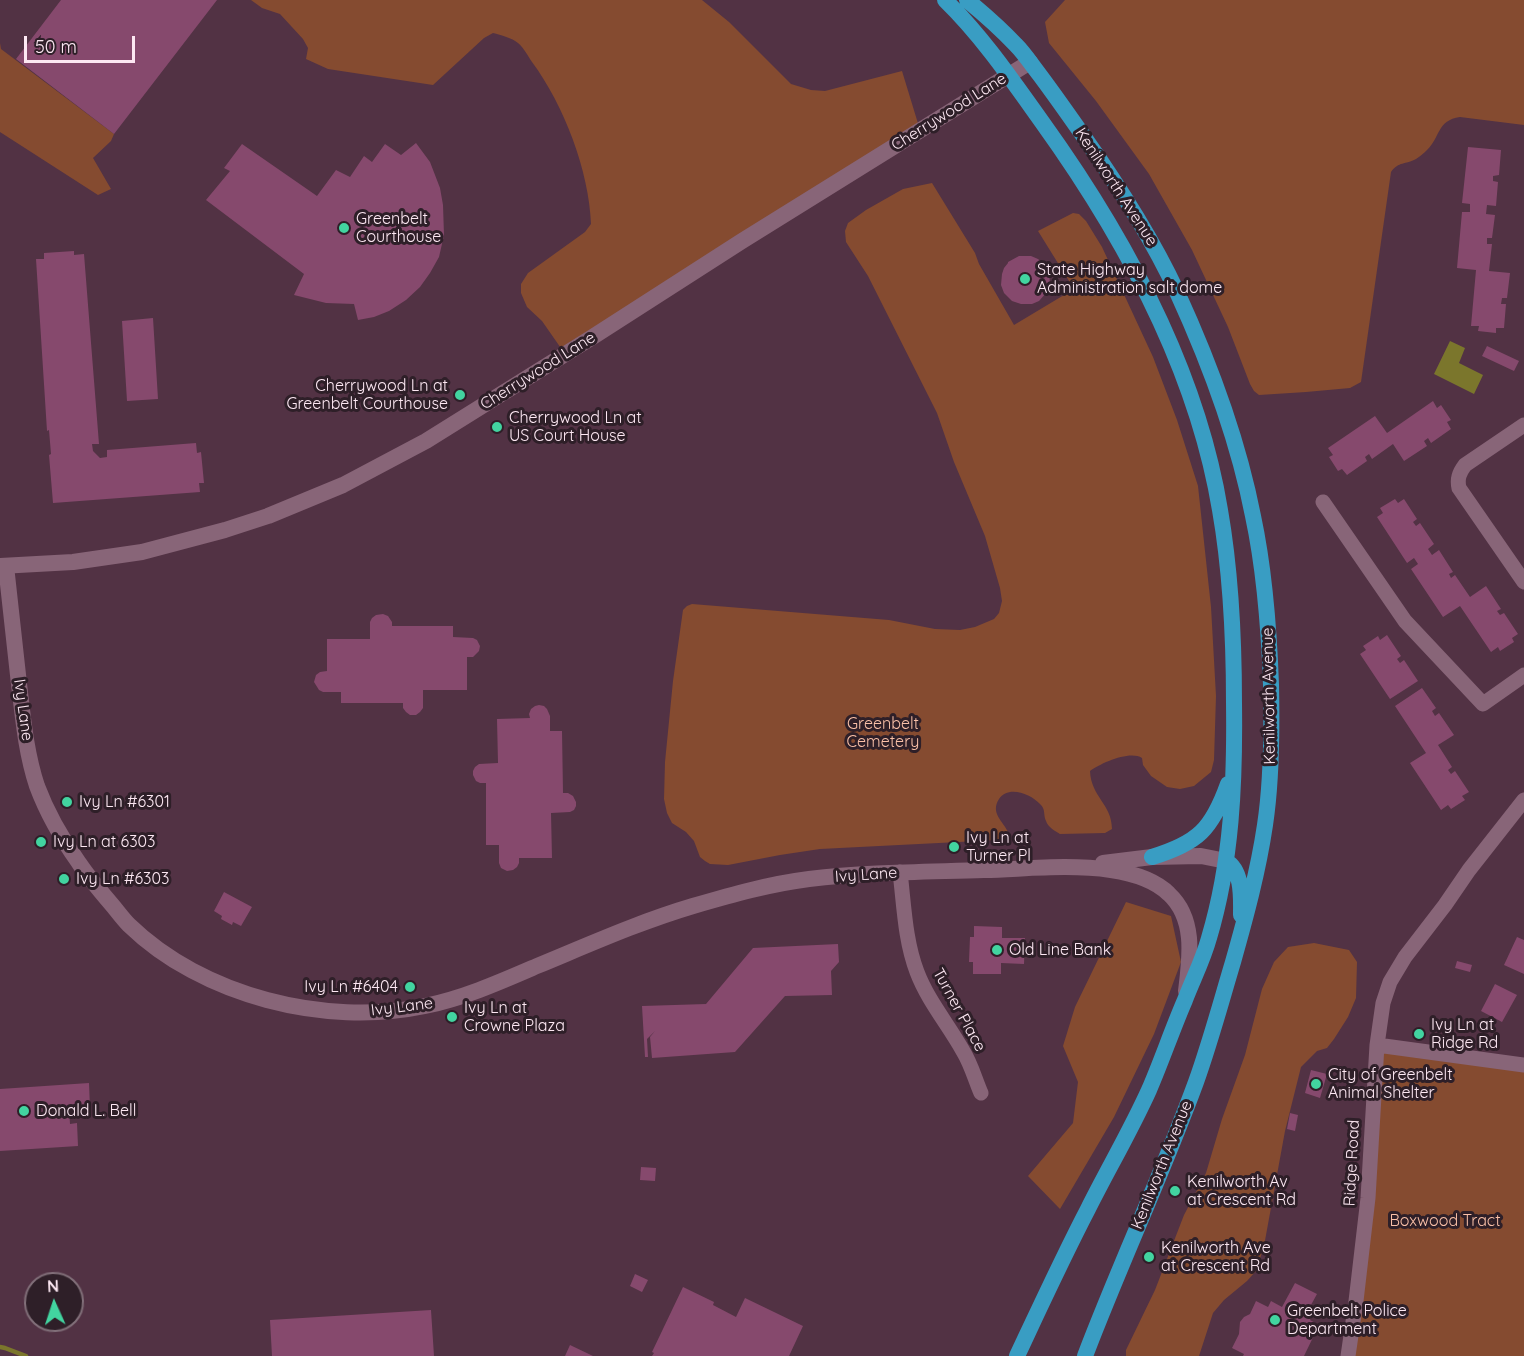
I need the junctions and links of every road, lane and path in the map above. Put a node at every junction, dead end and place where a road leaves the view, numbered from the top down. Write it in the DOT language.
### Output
graph roads {
  1 [pos="945,0"];
  2 [pos="967,0"];
  3 [pos="1030,62"];
  4 [pos="1008,75"];
  5 [pos="1524,425"];
  6 [pos="1323,502"];
  7 [pos="3,566"];
  8 [pos="1524,582"];
  9 [pos="1524,675"];
  10 [pos="1234,769"];
  11 [pos="1524,800"];
  12 [pos="1152,857"];
  13 [pos="1227,861"];
  14 [pos="1066,868"];
  15 [pos="900,872"];
  16 [pos="1241,931"];
  17 [pos="1184,1001"];
  18 [pos="1377,1045"];
  19 [pos="1524,1065"];
  20 [pos="981,1093"];
  21 [pos="1017,1356"];
  22 [pos="1085,1356"];
  23 [pos="1348,1356"];
  1 -- 4 [label="main road, Kenilworth Avenue"];
  2 -- 3 [label="main road, Kenilworth Avenue"];
  3 -- 4 [label="street, Cherrywood Lane"];
  3 -- 16 [label="main road, Kenilworth Avenue"];
  4 -- 7 [label="street, Cherrywood Lane"];
  4 -- 10 [label="main road, Kenilworth Avenue"];
  5 -- 8 [label="street"];
  6 -- 9 [label="street"];
  7 -- 15 [label="street, Ivy Lane"];
  10 -- 12 [label="main road"];
  10 -- 13 [label="main road, Kenilworth Avenue"];
  11 -- 18 [label="street, Ridge Road"];
  12 -- 13 [label="street, Ivy Lane"];
  12 -- 14 [label="street, Ivy Lane"];
  13 -- 16 [label="main road"];
  13 -- 17 [label="main road, Kenilworth Avenue"];
  14 -- 15 [label="street, Ivy Lane"];
  14 -- 17 [label="street, Ivy Lane"];
  15 -- 20 [label="street, Turner Place"];
  16 -- 22 [label="main road, Kenilworth Avenue"];
  17 -- 21 [label="main road, Kenilworth Avenue"];
  18 -- 19 [label="street"];
  18 -- 23 [label="street, Ridge Road"];
}
